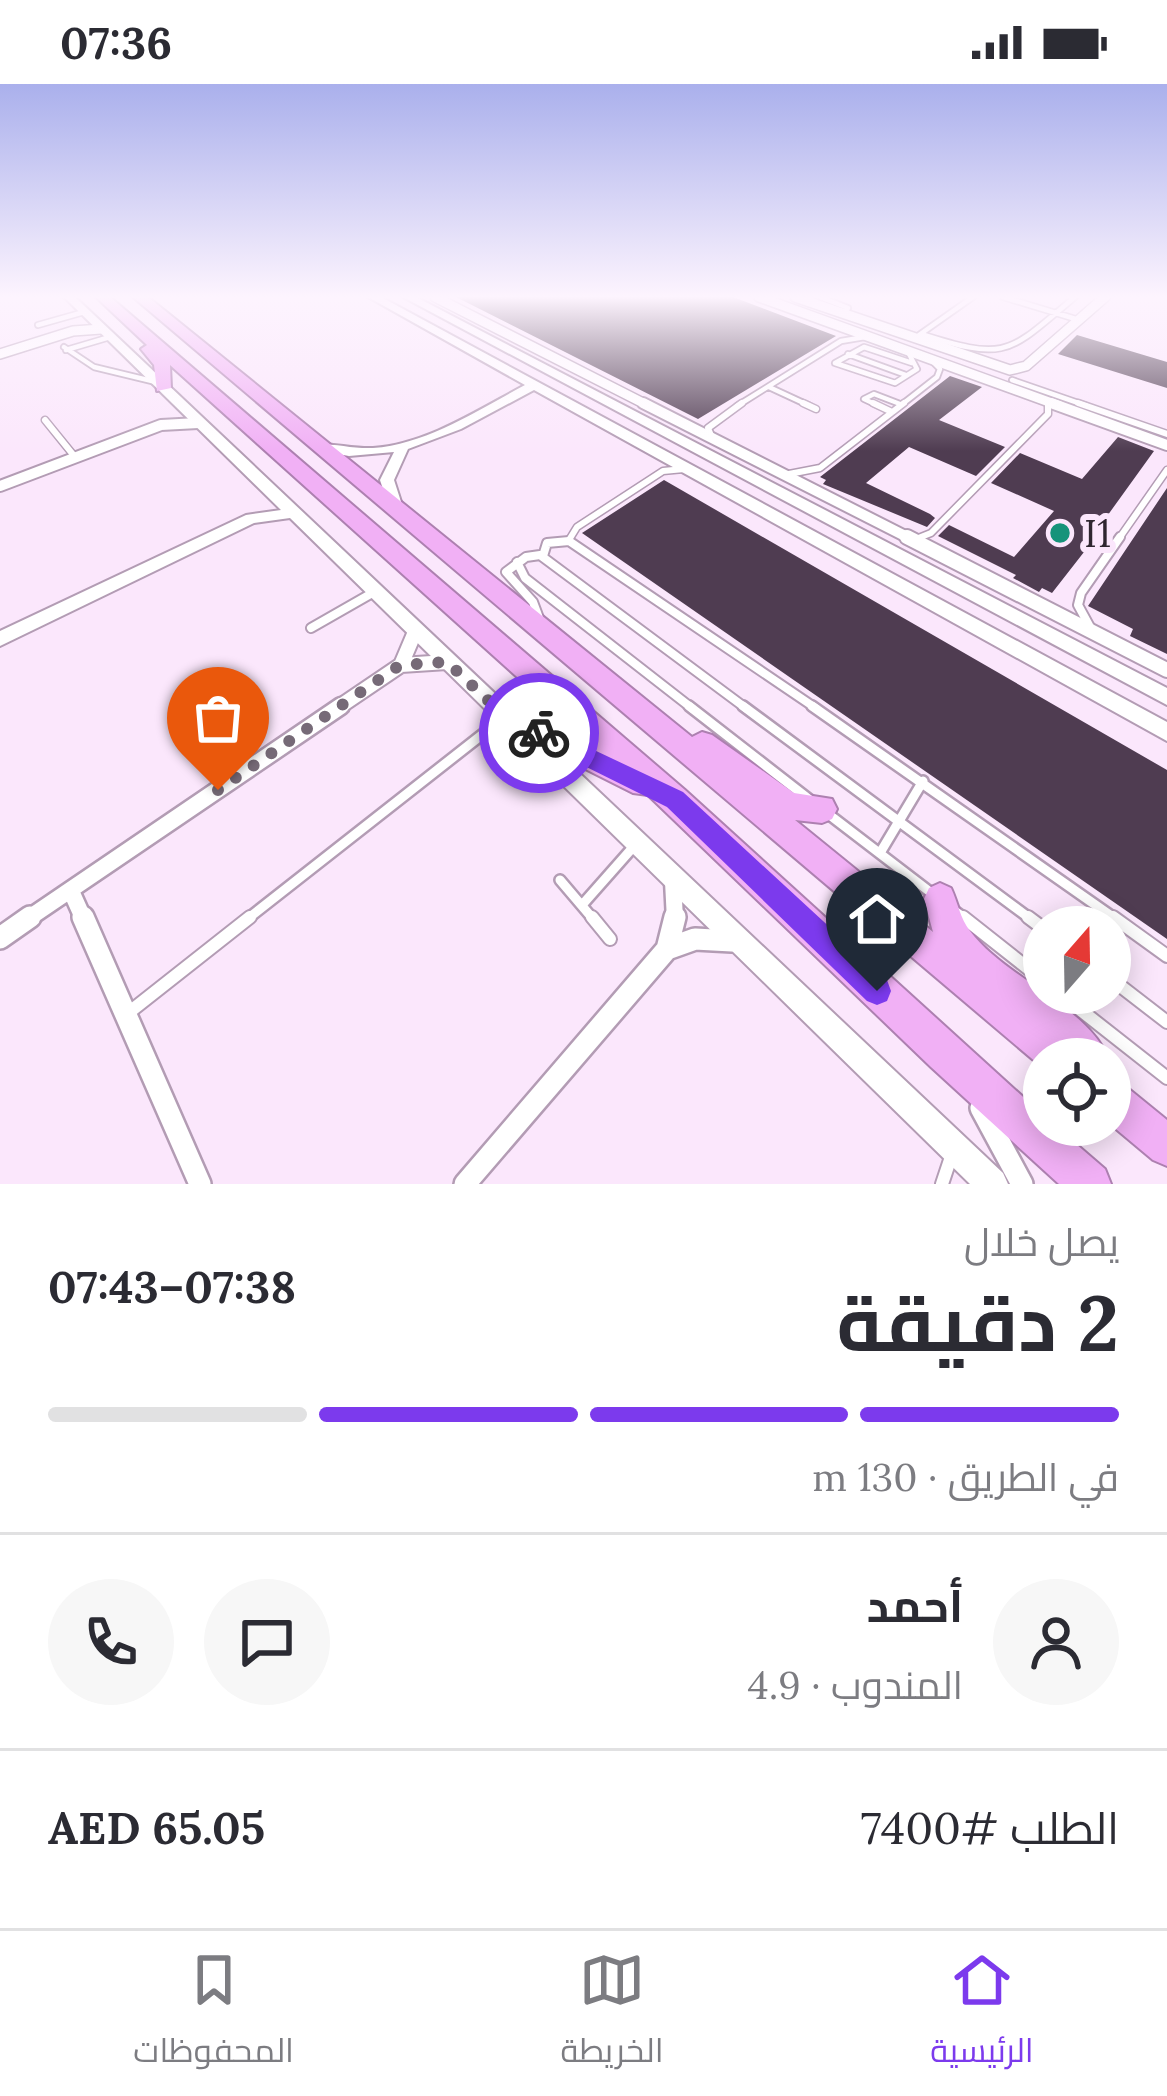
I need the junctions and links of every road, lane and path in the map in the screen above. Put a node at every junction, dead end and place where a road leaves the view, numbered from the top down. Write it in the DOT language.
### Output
graph roads {
  1 [pos="66,348"];
  2 [pos="121,348"];
  3 [pos="148,348"];
  4 [pos="161,348"];
  5 [pos="200,348"];
  6 [pos="464,348"];
  7 [pos="482,348"];
  8 [pos="504,348"];
  9 [pos="536,348"];
  10 [pos="830,348"];
  11 [pos="861,348"];
  12 [pos="870,348"];
  13 [pos="891,348"];
  14 [pos="942,348"];
  15 [pos="966,348"];
  16 [pos="1009,348"];
  17 [pos="1046,348"];
  18 [pos="472,353"];
  19 [pos="848,354"];
  20 [pos="818,356"];
  21 [pos="910,358"];
  22 [pos="930,360"];
  23 [pos="835,363"];
  24 [pos="584,373"];
  25 [pos="908,376"];
  26 [pos="1008,379"];
  27 [pos="160,386"];
  28 [pos="533,386"];
  29 [pos="768,387"];
  30 [pos="594,395"];
  31 [pos="1047,402"];
  32 [pos="902,405"];
  33 [pos="181,406"];
  34 [pos="816,409"];
  35 [pos="892,412"];
  36 [pos="45,420"];
  37 [pos="198,423"];
  38 [pos="160,425"];
  39 [pos="1167,434"];
  40 [pos="713,439"];
  41 [pos="1167,445"];
  42 [pos="316,446"];
  43 [pos="402,450"];
  44 [pos="75,457"];
  45 [pos="730,466"];
  46 [pos="684,469"];
  47 [pos="1167,470"];
  48 [pos="782,474"];
  49 [pos="709,482"];
  50 [pos="0,486"];
  51 [pos="272,494"];
  52 [pos="396,512"];
  53 [pos="294,513"];
  54 [pos="251,519"];
  55 [pos="910,540"];
  56 [pos="569,541"];
  57 [pos="543,556"];
  58 [pos="517,562"];
  59 [pos="375,591"];
  60 [pos="539,625"];
  61 [pos="311,628"];
  62 [pos="416,632"];
  63 [pos="1100,636"];
  64 [pos="0,639"];
  65 [pos="447,662"];
  66 [pos="400,665"];
  67 [pos="1167,670"];
  68 [pos="1167,697"];
  69 [pos="505,716"];
  70 [pos="1167,732"];
  71 [pos="669,735"];
  72 [pos="923,781"];
  73 [pos="675,800"];
  74 [pos="822,809"];
  75 [pos="900,820"];
  76 [pos="636,844"];
  77 [pos="880,854"];
  78 [pos="673,879"];
  79 [pos="560,880"];
  80 [pos="71,891"];
  81 [pos="940,899"];
  82 [pos="582,905"];
  83 [pos="1023,913"];
  84 [pos="0,938"];
  85 [pos="610,939"];
  86 [pos="740,943"];
  87 [pos="668,949"];
  88 [pos="1167,956"];
  89 [pos="1023,964"];
  90 [pos="1131,995"];
  91 [pos="1086,1014"];
  92 [pos="126,1015"];
  93 [pos="1167,1022"];
  94 [pos="1036,1038"];
  95 [pos="1066,1038"];
  96 [pos="944,1054"];
  97 [pos="1167,1078"];
  98 [pos="1131,1116"];
  99 [pos="1167,1146"];
  100 [pos="955,1147"];
  101 [pos="200,1184"];
  102 [pos="465,1184"];
  103 [pos="942,1184"];
  104 [pos="992,1184"];
  105 [pos="1022,1184"];
  106 [pos="1090,1184"];
  1 -- 27 [label="lane"];
  2 -- 27 [label="street"];
  3 -- 27 [label="highway"];
  4 -- 73 [label="highway"];
  5 -- 42 [label="highway"];
  6 -- 18 [label="street"];
  7 -- 18 [label="street"];
  8 -- 30 [label="street"];
  9 -- 24 [label="street"];
  10 -- 20 [label="lane"];
  11 -- 19 [label="lane"];
  12 -- 21 [label="lane"];
  13 -- 21 [label="street"];
  14 -- 26 [label="street"];
  15 -- 16 [label="lane"];
  17 -- 26 [label="street"];
  18 -- 28 [label="street"];
  19 -- 23 [label="lane"];
  19 -- 25 [label="lane"];
  20 -- 23 [label="lane"];
  20 -- 29 [label="lane"];
  21 -- 22 [label="street"];
  21 -- 25 [label="lane"];
  22 -- 26 [label="street"];
  22 -- 32 [label="lane"];
  23 -- 25 [label="lane"];
  24 -- 30 [label="street"];
  24 -- 40 [label="street"];
  26 -- 31 [label="street"];
  26 -- 39 [label="lane"];
  27 -- 33 [label="street"];
  28 -- 43 [label="street"];
  28 -- 46 [label="street"];
  29 -- 34 [label="lane"];
  29 -- 40 [label="lane"];
  30 -- 45 [label="street"];
  31 -- 41 [label="street"];
  31 -- 55 [label="lane"];
  32 -- 35 [label="lane"];
  32 -- 35 [label="lane"];
  33 -- 37 [label="street"];
  33 -- 38 [label="street"];
  35 -- 48 [label="lane"];
  36 -- 44 [label="lane"];
  37 -- 38 [label="street"];
  37 -- 51 [label="street"];
  38 -- 44 [label="street"];
  40 -- 48 [label="street"];
  42 -- 43 [label="street"];
  42 -- 52 [label="highway"];
  43 -- 52 [label="street"];
  44 -- 50 [label="street"];
  45 -- 49 [label="street"];
  45 -- 68 [label="street"];
  46 -- 49 [label="street"];
  46 -- 56 [label="lane"];
  47 -- 63 [label="lane"];
  48 -- 55 [label="street"];
  49 -- 70 [label="street"];
  51 -- 53 [label="street"];
  51 -- 54 [label="street"];
  52 -- 60 [label="highway"];
  53 -- 54 [label="street"];
  53 -- 59 [label="street"];
  54 -- 64 [label="street"];
  55 -- 63 [label="street"];
  56 -- 57 [label="lane"];
  56 -- 72 [label="lane"];
  57 -- 58 [label="lane"];
  57 -- 75 [label="lane"];
  58 -- 60 [label="lane"];
  58 -- 74 [label="lane"];
  59 -- 61 [label="lane"];
  59 -- 62 [label="street"];
  60 -- 71 [label="highway"];
  62 -- 65 [label="street"];
  62 -- 66 [label="street"];
  63 -- 67 [label="street"];
  65 -- 66 [label="street"];
  65 -- 69 [label="street"];
  66 -- 80 [label="street"];
  69 -- 73 [label="highway"];
  69 -- 76 [label="street"];
  69 -- 92 [label="lane"];
  71 -- 74 [label="highway"];
  71 -- 94 [label="highway"];
  72 -- 75 [label="lane"];
  72 -- 88 [label="lane"];
  73 -- 96 [label="highway"];
  74 -- 77 [label="lane"];
  75 -- 77 [label="lane"];
  75 -- 83 [label="lane"];
  76 -- 78 [label="street"];
  76 -- 82 [label="lane"];
  77 -- 81 [label="lane"];
  78 -- 86 [label="street"];
  78 -- 87 [label="street"];
  79 -- 82 [label="lane"];
  80 -- 84 [label="street"];
  80 -- 92 [label="street"];
  81 -- 89 [label="lane"];
  81 -- 95 [label="highway"];
  82 -- 85 [label="lane"];
  86 -- 87 [label="street"];
  86 -- 100 [label="street"];
  87 -- 102 [label="street"];
  90 -- 93 [label="lane"];
  91 -- 97 [label="lane"];
  92 -- 101 [label="street"];
  96 -- 105 [label="street"];
  96 -- 106 [label="highway"];
  98 -- 99 [label="highway"];
  100 -- 103 [label="lane"];
  100 -- 104 [label="street"];
}
